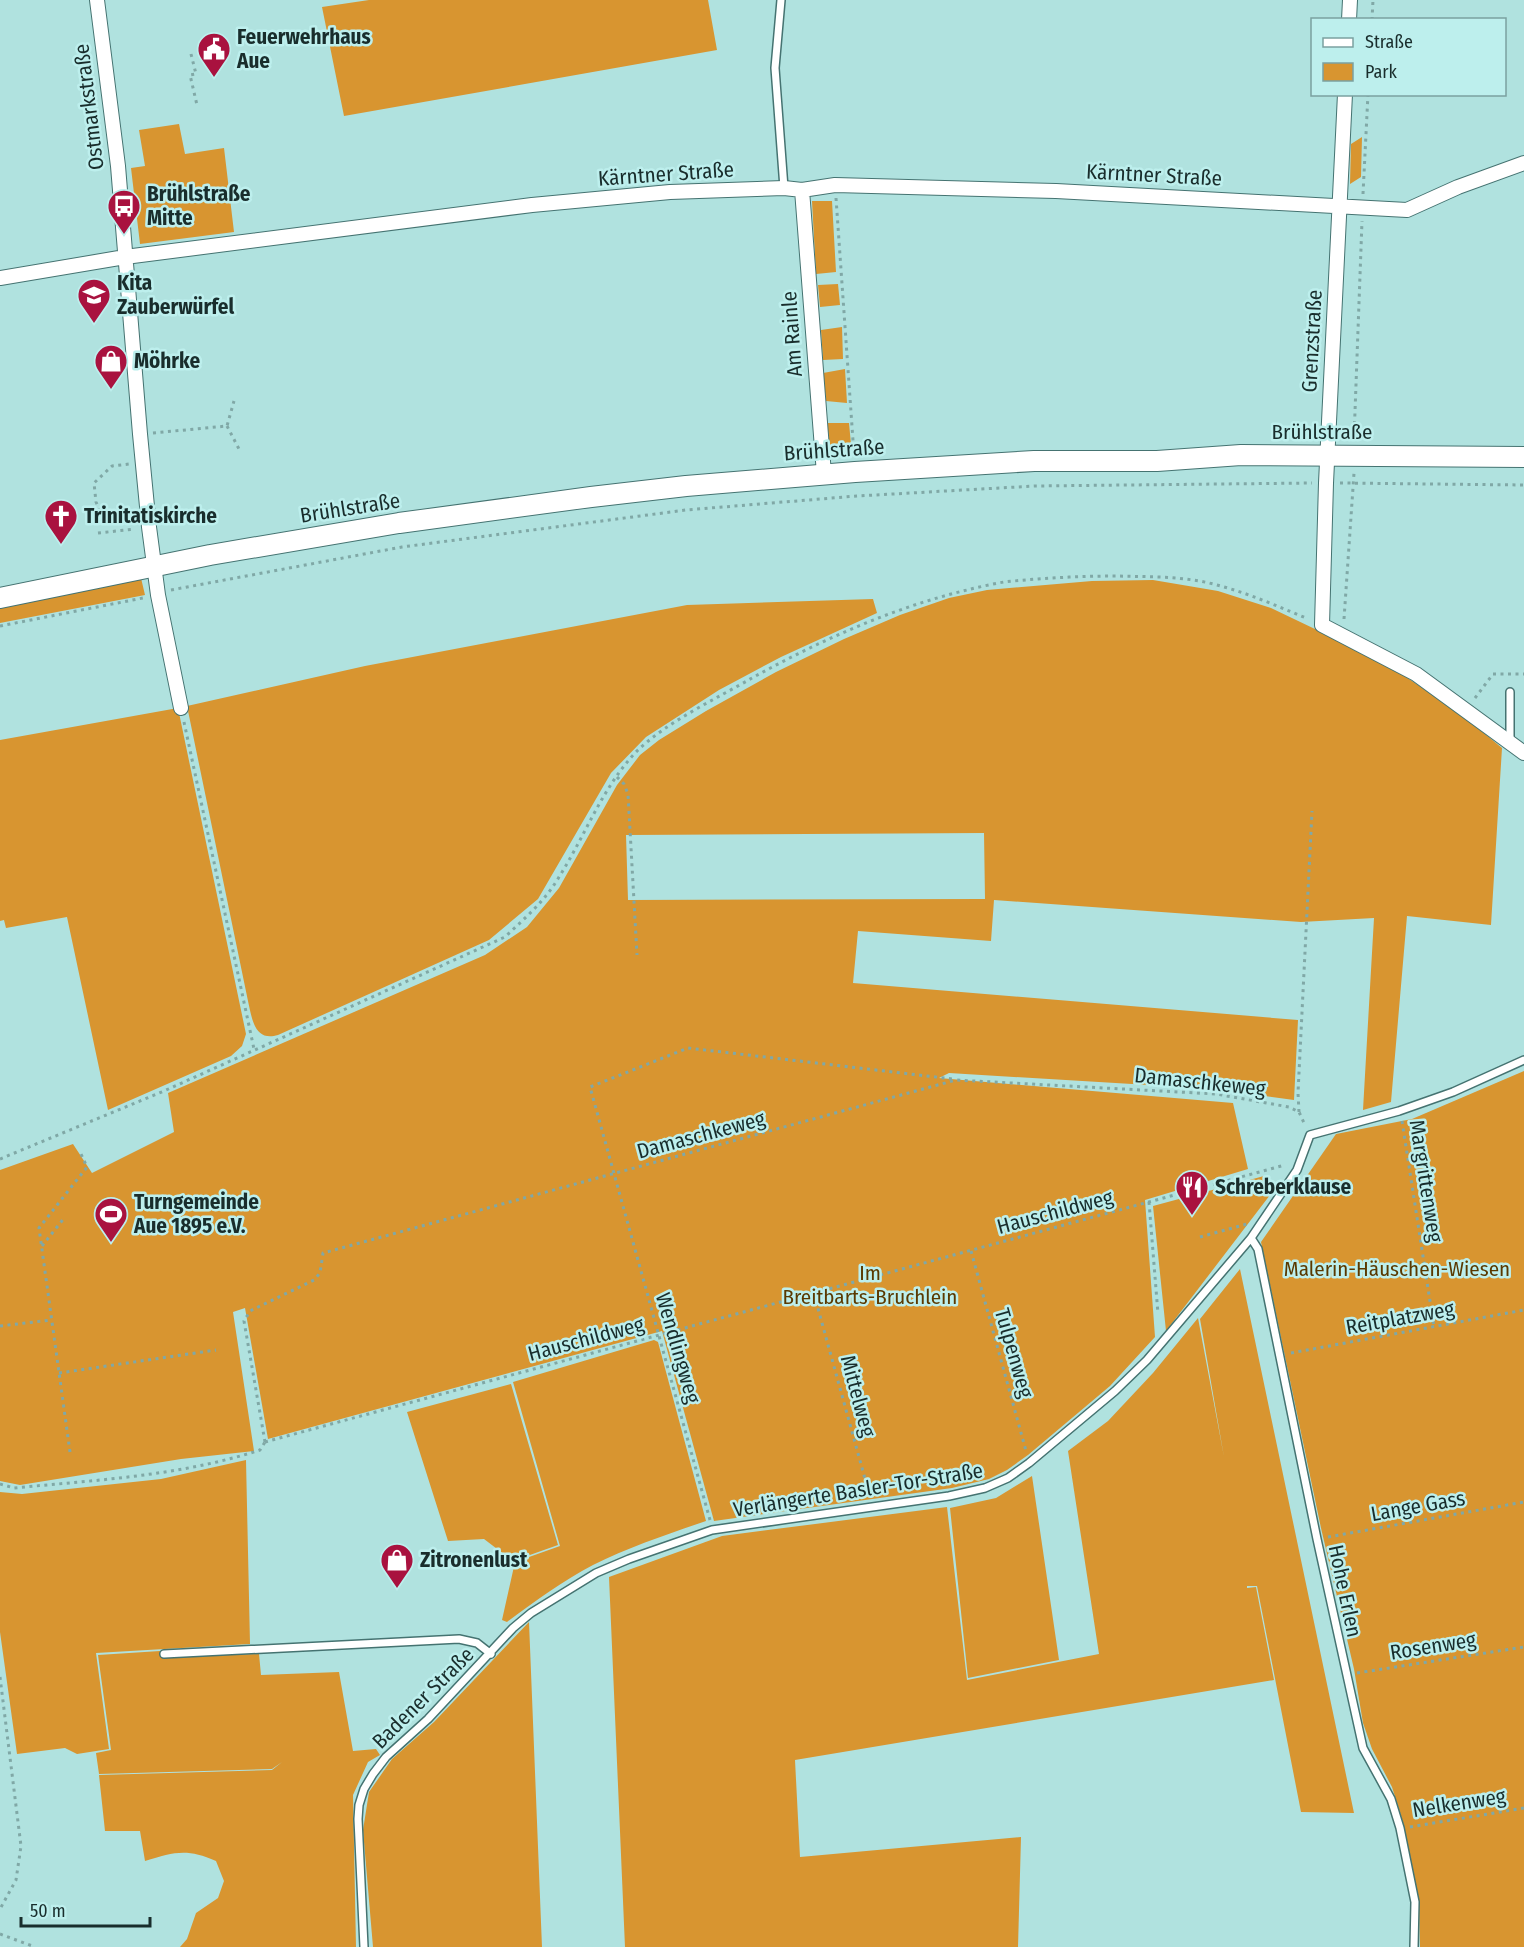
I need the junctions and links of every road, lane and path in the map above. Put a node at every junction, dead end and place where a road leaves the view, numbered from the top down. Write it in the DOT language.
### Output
graph roads {
  1 [pos="97,0"];
  2 [pos="781,0"];
  3 [pos="1350,0"];
  4 [pos="1373,0"];
  5 [pos="1349,18"];
  6 [pos="1372,18"];
  7 [pos="191,54"];
  8 [pos="1345,96"];
  9 [pos="1368,96"];
  10 [pos="197,105"];
  11 [pos="1524,163"];
  12 [pos="835,185"];
  13 [pos="784,188"];
  14 [pos="802,190"];
  15 [pos="1340,205"];
  16 [pos="1363,207"];
  17 [pos="125,258"];
  18 [pos="0,278"];
  19 [pos="234,401"];
  20 [pos="227,426"];
  21 [pos="140,434"];
  22 [pos="239,448"];
  23 [pos="1327,456"];
  24 [pos="1355,456"];
  25 [pos="1524,457"];
  26 [pos="143,463"];
  27 [pos="855,472"];
  28 [pos="824,474"];
  29 [pos="1326,483"];
  30 [pos="1353,483"];
  31 [pos="1524,484"];
  32 [pos="100,511"];
  33 [pos="149,527"];
  34 [pos="98,533"];
  35 [pos="154,567"];
  36 [pos="158,594"];
  37 [pos="0,598"];
  38 [pos="1322,625"];
  39 [pos="0,626"];
  40 [pos="1343,636"];
  41 [pos="1524,674"];
  42 [pos="1510,692"];
  43 [pos="181,708"];
  44 [pos="1467,709"];
  45 [pos="1510,742"];
  46 [pos="1524,753"];
  47 [pos="617,777"];
  48 [pos="1312,811"];
  49 [pos="637,955"];
  50 [pos="254,1049"];
  51 [pos="1524,1060"];
  52 [pos="956,1080"];
  53 [pos="1399,1111"];
  54 [pos="1299,1112"];
  55 [pos="1310,1135"];
  56 [pos="81,1154"];
  57 [pos="0,1159"];
  58 [pos="1297,1170"];
  59 [pos="613,1174"];
  60 [pos="1149,1202"];
  61 [pos="65,1217"];
  62 [pos="1261,1223"];
  63 [pos="1200,1237"];
  64 [pos="1251,1238"];
  65 [pos="41,1247"];
  66 [pos="970,1251"];
  67 [pos="814,1294"];
  68 [pos="1524,1310"];
  69 [pos="1158,1314"];
  70 [pos="51,1320"];
  71 [pos="0,1326"];
  72 [pos="1434,1327"];
  73 [pos="660,1335"];
  74 [pos="216,1350"];
  75 [pos="1281,1355"];
  76 [pos="59,1373"];
  77 [pos="265,1442"];
  78 [pos="70,1452"];
  79 [pos="1029,1462"];
  80 [pos="0,1484"];
  81 [pos="1524,1502"];
  82 [pos="872,1507"];
  83 [pos="712,1530"];
  84 [pos="1317,1539"];
  85 [pos="1524,1647"];
  86 [pos="164,1654"];
  87 [pos="491,1654"];
  88 [pos="1347,1674"];
  89 [pos="0,1677"];
  90 [pos="1524,1808"];
  91 [pos="1400,1828"];
  92 [pos="0,1909"];
  93 [pos="0,1934"];
  94 [pos="36,1947"];
  95 [pos="364,1947"];
  96 [pos="1414,1947"];
  1 -- 17 [label="street, Ostmarkstraße"];
  2 -- 13 [label="lane"];
  3 -- 5 [label="street"];
  4 -- 6 [label="path"];
  7 -- 10 [label="path"];
  8 -- 15 [label="street, Grenzstraße"];
  9 -- 16 [label="path"];
  11 -- 16 [label="street, Kärntner Straße"];
  12 -- 14 [label="street, Kärntner Straße"];
  12 -- 15 [label="street, Kärntner Straße"];
  12 -- 27 [label="path"];
  13 -- 14 [label="street, Kärntner Straße"];
  13 -- 17 [label="street, Kärntner Straße"];
  14 -- 28 [label="street, Am Rainle"];
  15 -- 16 [label="street, Kärntner Straße"];
  15 -- 23 [label="street, Grenzstraße"];
  16 -- 24 [label="path"];
  17 -- 18 [label="street, Kärntner Straße"];
  17 -- 21 [label="street, Ostmarkstraße"];
  19 -- 20 [label="path"];
  20 -- 21 [label="path"];
  20 -- 22 [label="path"];
  21 -- 26 [label="street, Ostmarkstraße"];
  23 -- 24 [label="street, Brühlstraße"];
  23 -- 27 [label="street, Brühlstraße"];
  23 -- 29 [label="street, Grenzstraße"];
  24 -- 25 [label="street, Brühlstraße"];
  24 -- 30 [label="path"];
  26 -- 32 [label="path"];
  26 -- 33 [label="street, Ostmarkstraße"];
  27 -- 28 [label="street, Brühlstraße"];
  28 -- 35 [label="street, Brühlstraße"];
  29 -- 30 [label="path"];
  29 -- 36 [label="path"];
  29 -- 38 [label="street, Grenzstraße"];
  30 -- 31 [label="path"];
  30 -- 40 [label="path"];
  33 -- 34 [label="path"];
  33 -- 35 [label="street, Ostmarkstraße"];
  35 -- 36 [label="street"];
  35 -- 37 [label="street, Brühlstraße"];
  36 -- 39 [label="path"];
  36 -- 43 [label="street"];
  38 -- 40 [label="street"];
  38 -- 47 [label="path"];
  40 -- 44 [label="street"];
  41 -- 44 [label="path"];
  42 -- 45 [label="lane"];
  43 -- 50 [label="path"];
  44 -- 45 [label="street"];
  45 -- 46 [label="street"];
  47 -- 49 [label="path"];
  47 -- 50 [label="path"];
  48 -- 54 [label="path"];
  50 -- 57 [label="path"];
  51 -- 53 [label="lane"];
  52 -- 54 [label="path, Damaschkeweg"];
  52 -- 59 [label="path, Damaschkeweg"];
  52 -- 59 [label="path, Wendlingweg"];
  53 -- 55 [label="lane"];
  53 -- 72 [label="path, Margrittenweg"];
  54 -- 55 [label="path"];
  55 -- 58 [label="lane, Verlängerte Basler-Tor-Straße"];
  56 -- 65 [label="path"];
  58 -- 60 [label="path, Hauschildweg"];
  58 -- 62 [label="lane, Verlängerte Basler-Tor-Straße"];
  59 -- 73 [label="path, Wendlingweg"];
  59 -- 77 [label="path, Damaschkeweg"];
  60 -- 66 [label="path, Hauschildweg"];
  60 -- 69 [label="path"];
  61 -- 65 [label="path"];
  62 -- 63 [label="path"];
  62 -- 64 [label="lane, Verlängerte Basler-Tor-Straße"];
  64 -- 75 [label="lane, Hohe Erlen"];
  64 -- 79 [label="lane, Verlängerte Basler-Tor-Straße"];
  65 -- 70 [label="path"];
  66 -- 67 [label="path, Hauschildweg"];
  66 -- 79 [label="path, Tulpenweg"];
  67 -- 73 [label="path, Hauschildweg"];
  67 -- 82 [label="path, Mittelweg"];
  68 -- 72 [label="path, Reitplatzweg"];
  70 -- 71 [label="path"];
  70 -- 76 [label="path"];
  72 -- 75 [label="path, Reitplatzweg"];
  73 -- 77 [label="path, Hauschildweg"];
  73 -- 83 [label="path, Wendlingweg"];
  74 -- 76 [label="path"];
  75 -- 84 [label="lane, Hohe Erlen"];
  76 -- 78 [label="path"];
  77 -- 80 [label="path, Hauschildweg"];
  79 -- 82 [label="lane, Verlängerte Basler-Tor-Straße"];
  81 -- 84 [label="path, Lange Gass"];
  82 -- 83 [label="lane, Verlängerte Basler-Tor-Straße"];
  83 -- 87 [label="lane, Verlängerte Basler-Tor-Straße"];
  84 -- 88 [label="lane, Hohe Erlen"];
  85 -- 88 [label="path, Rosenweg"];
  86 -- 87 [label="lane, Badener Straße"];
  87 -- 95 [label="lane, Badener Straße"];
  88 -- 91 [label="lane, Hohe Erlen"];
  89 -- 92 [label="path"];
  90 -- 91 [label="path, Nelkenweg"];
  91 -- 96 [label="lane, Hohe Erlen"];
  93 -- 94 [label="path"];
}
